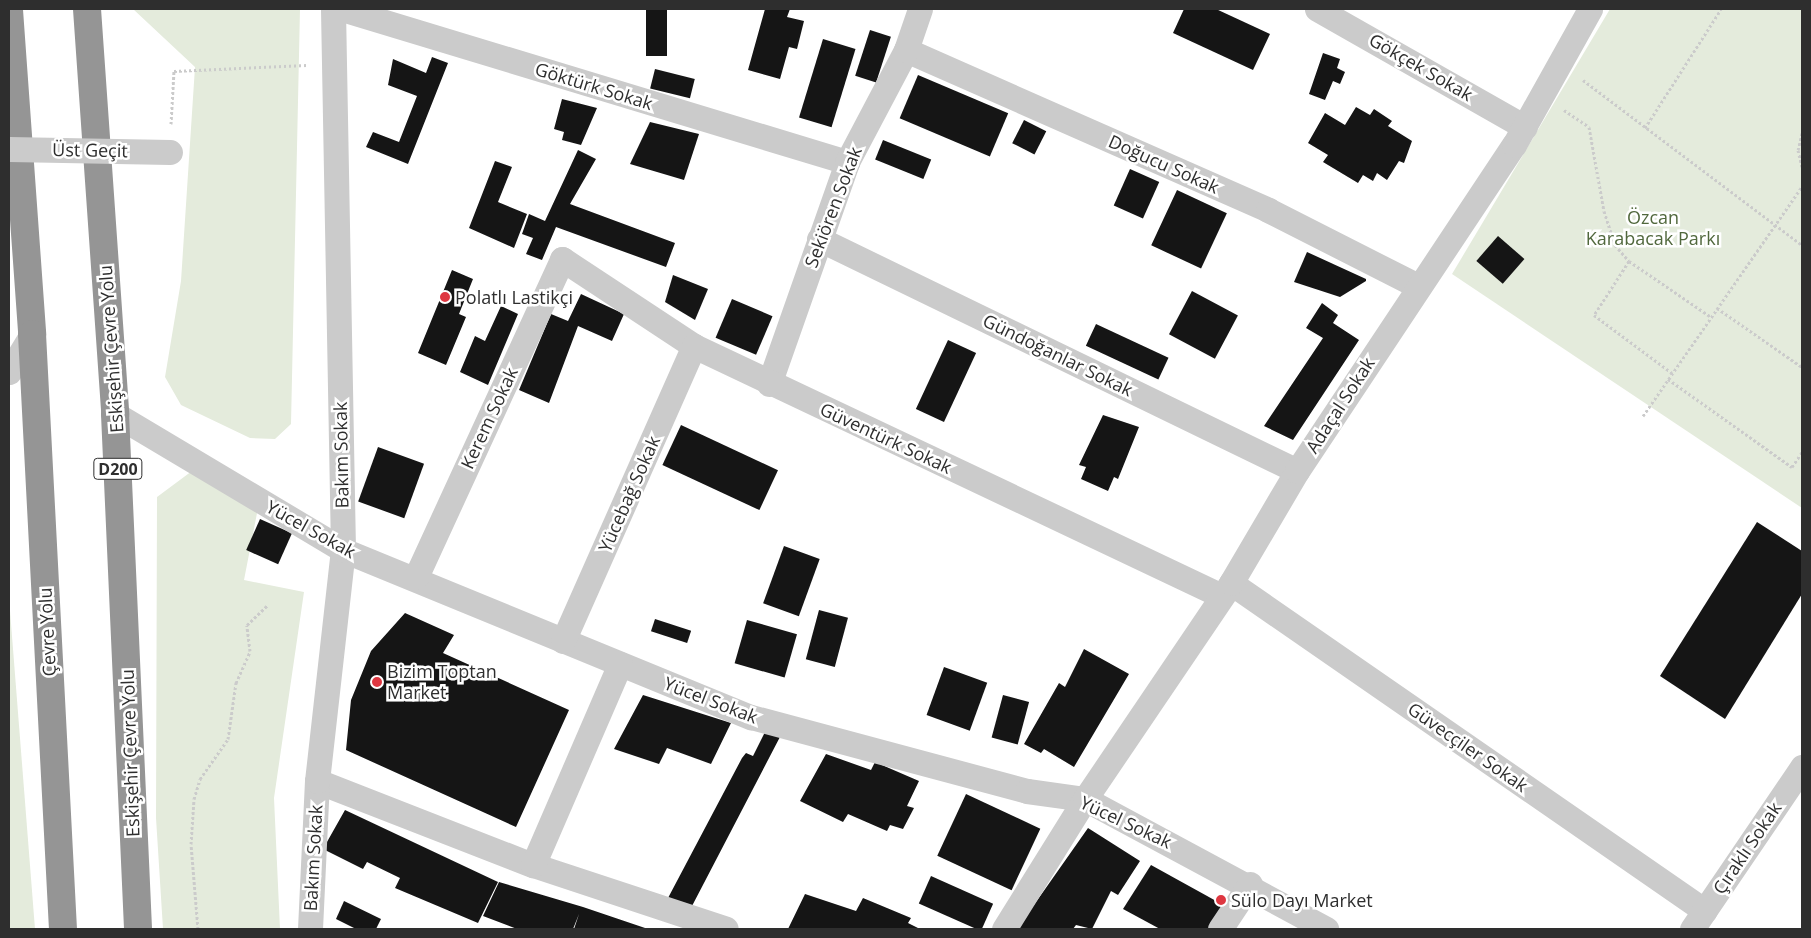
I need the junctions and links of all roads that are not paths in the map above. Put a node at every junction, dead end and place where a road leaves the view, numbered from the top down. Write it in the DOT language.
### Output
graph roads {
  1 [pos="88,9"];
  2 [pos="333,9"];
  3 [pos="342,9"];
  4 [pos="920,9"];
  5 [pos="1317,9"];
  6 [pos="1590,9"];
  7 [pos="9,10"];
  8 [pos="906,50"];
  9 [pos="1525,127"];
  10 [pos="9,149"];
  11 [pos="170,152"];
  12 [pos="847,162"];
  13 [pos="819,239"];
  14 [pos="562,259"];
  15 [pos="1418,286"];
  16 [pos="32,334"];
  17 [pos="694,346"];
  18 [pos="9,372"];
  19 [pos="769,384"];
  20 [pos="115,414"];
  21 [pos="1297,471"];
  22 [pos="343,550"];
  23 [pos="416,578"];
  24 [pos="1227,589"];
  25 [pos="563,641"];
  26 [pos="620,664"];
  27 [pos="1802,767"];
  28 [pos="317,781"];
  29 [pos="1085,799"];
  30 [pos="533,865"];
  31 [pos="1250,884"];
  32 [pos="1697,924"];
  33 [pos="63,929"];
  34 [pos="138,929"];
  35 [pos="311,929"];
  36 [pos="726,929"];
  37 [pos="1004,929"];
  38 [pos="1220,929"];
  39 [pos="1326,929"];
  1 -- 20 [label="highway, Eskişehir Çevre Yolu / D200"];
  2 -- 22 [label="street, Bakım Sokak"];
  3 -- 12 [label="street, Göktürk Sokak"];
  4 -- 8 [label="street, Sekiören Sokak"];
  5 -- 9 [label="street, Gökçek Sokak"];
  6 -- 9 [label="street, Adaçal Sokak"];
  7 -- 16 [label="highway"];
  8 -- 12 [label="street, Sekiören Sokak"];
  8 -- 15 [label="street, Doğucu Sokak"];
  9 -- 15 [label="street, Adaçal Sokak"];
  10 -- 11 [label="street, Üst Geçit, bridge"];
  12 -- 13 [label="street, Sekiören Sokak"];
  13 -- 19 [label="street, Sekiören Sokak"];
  13 -- 21 [label="street, Gündoğanlar Sokak"];
  14 -- 17 [label="street, Güventürk Sokak"];
  14 -- 23 [label="street, Kerem Sokak"];
  15 -- 21 [label="street, Adaçal Sokak"];
  16 -- 18 [label="street"];
  16 -- 33 [label="highway, Çevre Yolu"];
  17 -- 19 [label="street, Güventürk Sokak"];
  17 -- 25 [label="street, Yücebağ Sokak"];
  19 -- 24 [label="street, Güventürk Sokak"];
  20 -- 22 [label="street, Yücel Sokak"];
  20 -- 34 [label="highway, Eskişehir Çevre Yolu / D200"];
  21 -- 24 [label="street, Adaçal Sokak"];
  22 -- 23 [label="street, Yücel Sokak"];
  22 -- 28 [label="street, Bakım Sokak"];
  23 -- 25 [label="street, Yücel Sokak"];
  24 -- 29 [label="street, Adaçal Sokak"];
  24 -- 32 [label="street, Güvecçiler Sokak"];
  25 -- 26 [label="street, Yücel Sokak"];
  26 -- 29 [label="street, Yücel Sokak"];
  26 -- 30 [label="street"];
  27 -- 32 [label="street, Çıraklı Sokak"];
  28 -- 30 [label="street"];
  28 -- 35 [label="street, Bakım Sokak"];
  29 -- 31 [label="street, Yücel Sokak"];
  29 -- 37 [label="street, Adaçal Sokak"];
  30 -- 36 [label="street"];
  31 -- 38 [label="street"];
  31 -- 39 [label="street, Yücel Sokak"];
}
